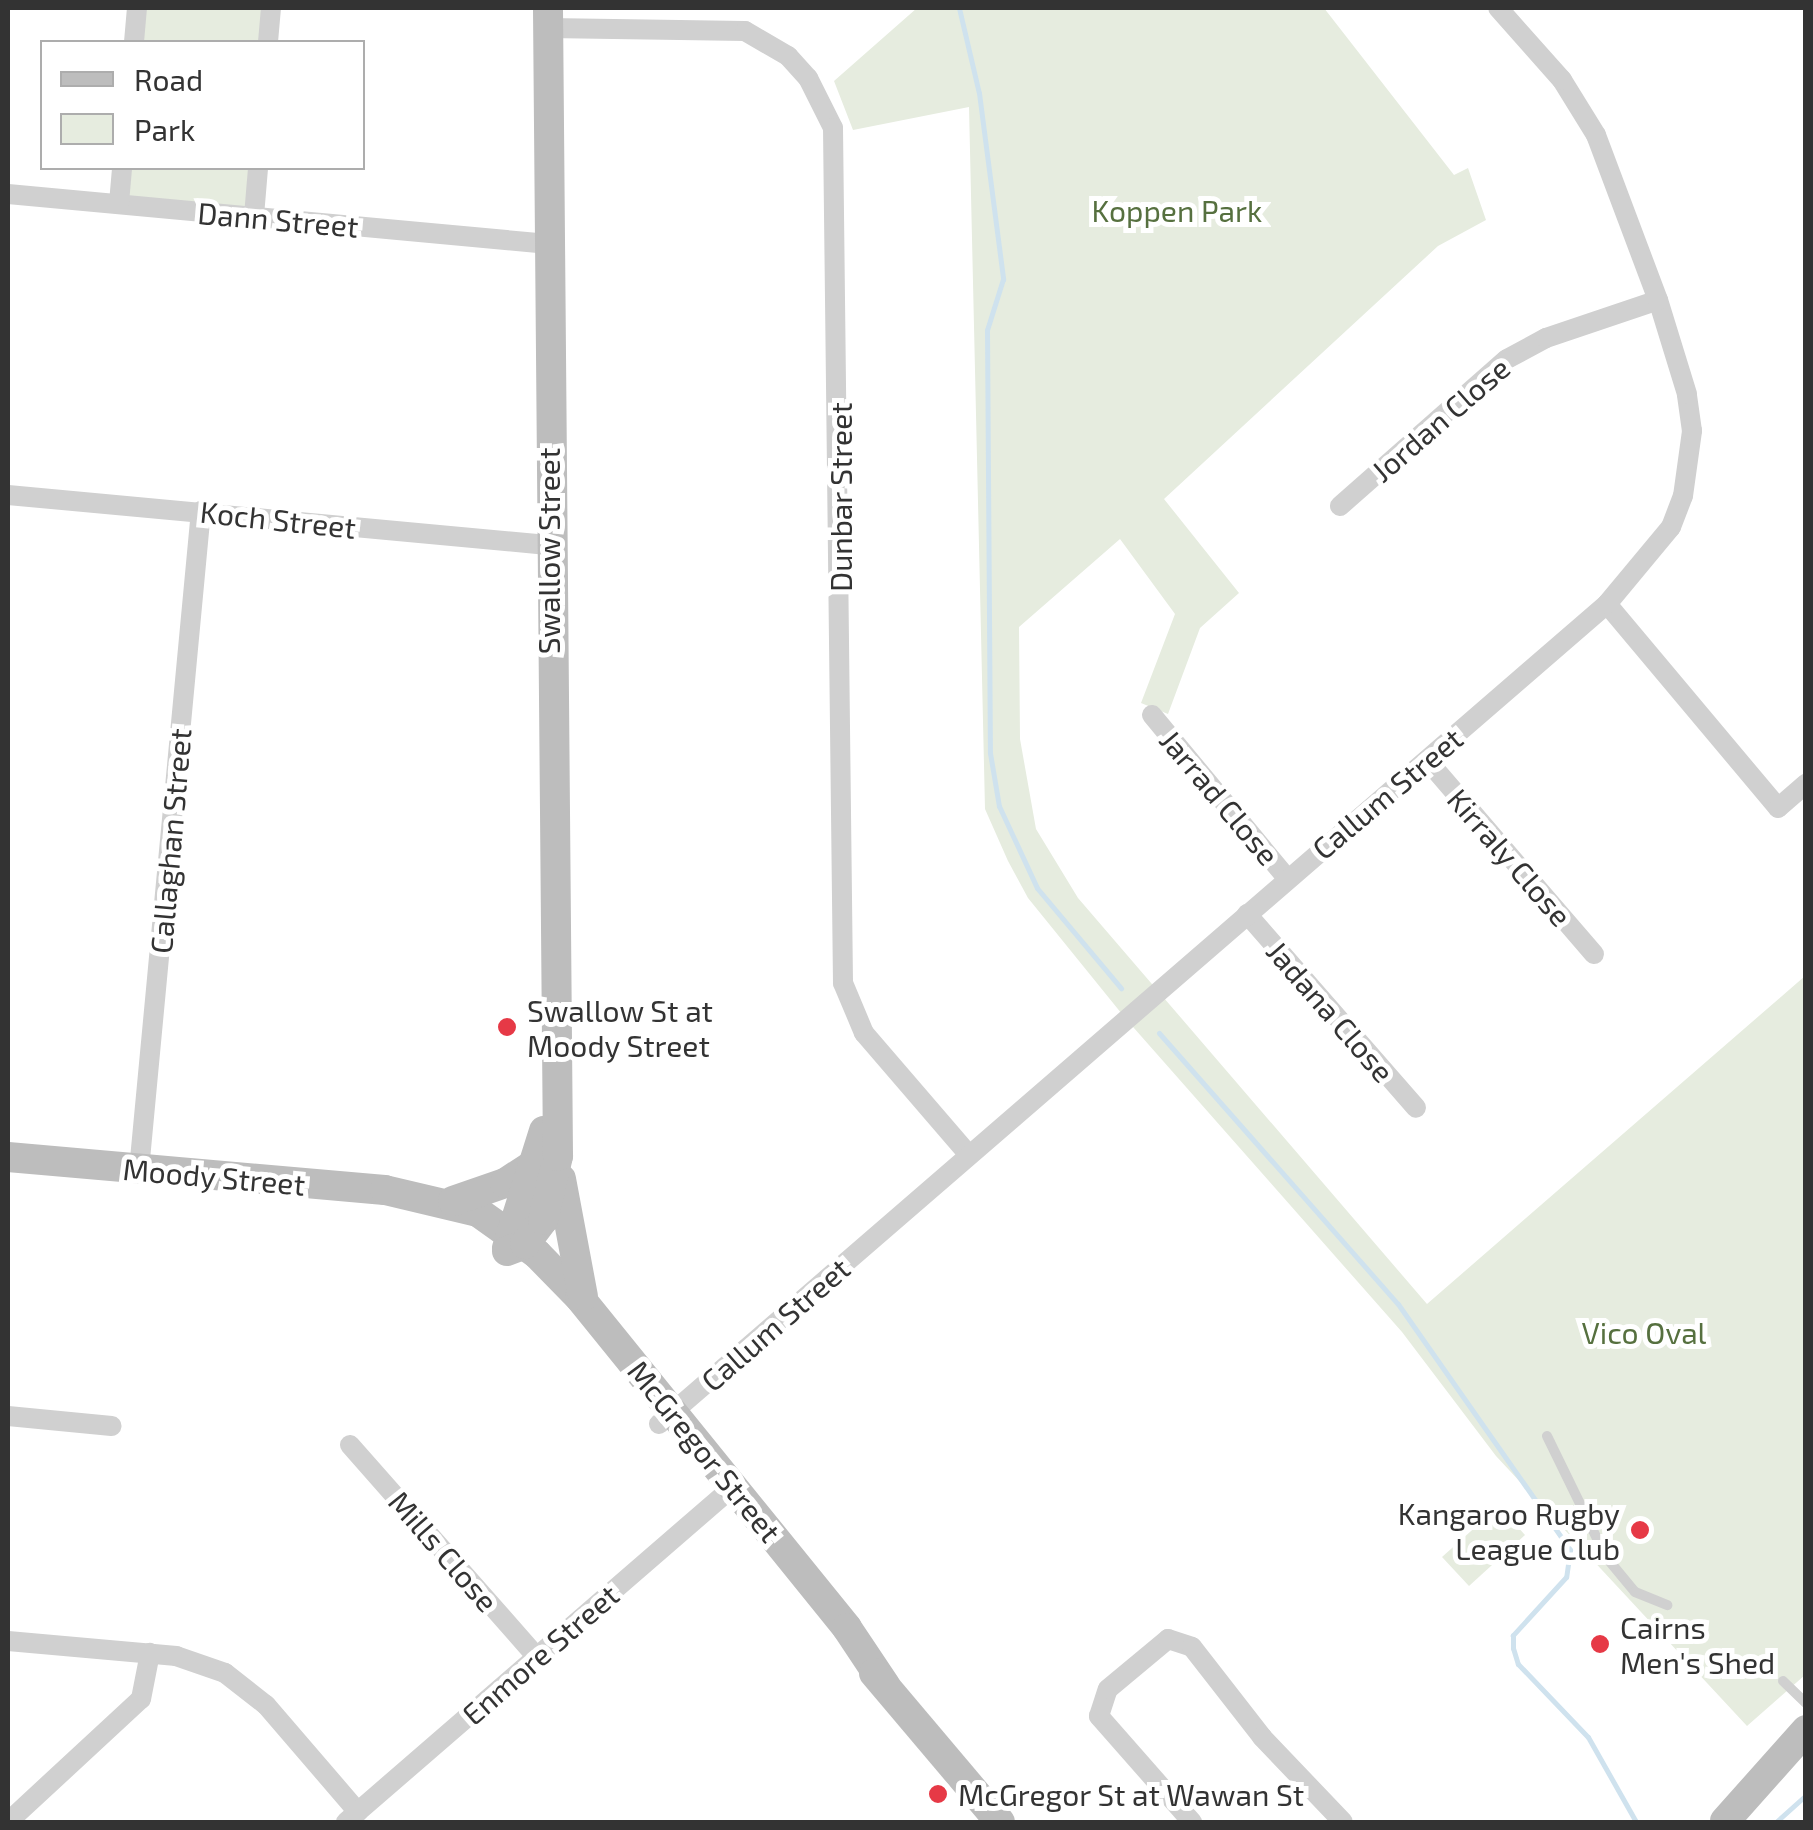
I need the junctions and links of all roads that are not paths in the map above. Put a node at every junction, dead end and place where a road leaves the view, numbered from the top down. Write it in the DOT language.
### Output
graph roads {
  1 [pos="137,8"];
  2 [pos="271,8"];
  3 [pos="1498,8"];
  4 [pos="548,18"];
  5 [pos="134,40"];
  6 [pos="268,40"];
  7 [pos="122,170"];
  8 [pos="258,170"];
  9 [pos="8,194"];
  10 [pos="119,203"];
  11 [pos="254,216"];
  12 [pos="549,244"];
  13 [pos="1658,300"];
  14 [pos="8,495"];
  15 [pos="1340,506"];
  16 [pos="202,511"];
  17 [pos="548,545"];
  18 [pos="1607,604"];
  19 [pos="1152,716"];
  20 [pos="1427,760"];
  21 [pos="1806,784"];
  22 [pos="1287,878"];
  23 [pos="1247,914"];
  24 [pos="1594,954"];
  25 [pos="1416,1108"];
  26 [pos="969,1155"];
  27 [pos="8,1157"];
  28 [pos="547,1159"];
  29 [pos="139,1170"];
  30 [pos="420,1197"];
  31 [pos="452,1202"];
  32 [pos="514,1242"];
  33 [pos="586,1304"];
  34 [pos="8,1416"];
  35 [pos="667,1417"];
  36 [pos="112,1426"];
  37 [pos="1546,1436"];
  38 [pos="350,1445"];
  39 [pos="727,1492"];
  40 [pos="1667,1604"];
  41 [pos="8,1641"];
  42 [pos="150,1654"];
  43 [pos="537,1657"];
  44 [pos="1783,1681"];
  45 [pos="1806,1703"];
  46 [pos="1806,1730"];
  47 [pos="1806,1750"];
  48 [pos="352,1817"];
  49 [pos="8,1822"];
  50 [pos="1000,1822"];
  51 [pos="1192,1822"];
  52 [pos="1343,1822"];
  53 [pos="1724,1822"];
  1 -- 5 [label="street"];
  2 -- 6 [label="street"];
  3 -- 13 [label="street, Callum Street"];
  4 -- 12 [label="street, Swallow Street"];
  4 -- 26 [label="street, Dunbar Street"];
  7 -- 10 [label="street"];
  8 -- 11 [label="street"];
  9 -- 10 [label="street, Dann Street"];
  10 -- 11 [label="street, Dann Street"];
  11 -- 12 [label="street, Dann Street"];
  12 -- 17 [label="street, Swallow Street"];
  13 -- 15 [label="street, Jordan Close"];
  13 -- 18 [label="street, Callum Street"];
  14 -- 16 [label="street, Koch Street"];
  16 -- 17 [label="street, Koch Street"];
  16 -- 29 [label="street, Callaghan Street"];
  17 -- 28 [label="street, Swallow Street"];
  18 -- 20 [label="street, Callum Street"];
  18 -- 21 [label="street"];
  19 -- 22 [label="street, Jarrad Close"];
  20 -- 22 [label="street, Callum Street"];
  20 -- 24 [label="street, Kirraly Close"];
  22 -- 23 [label="street, Callum Street"];
  23 -- 25 [label="street, Jadana Close"];
  23 -- 26 [label="street, Callum Street"];
  26 -- 35 [label="street, Callum Street"];
  27 -- 29 [label="street, Moody Street"];
  28 -- 31 [label="street"];
  28 -- 32 [label="street, Swallow Street"];
  28 -- 33 [label="street"];
  29 -- 30 [label="street, Moody Street"];
  30 -- 31 [label="street, Moody Street"];
  30 -- 32 [label="street, Moody Street"];
  31 -- 32 [label="street, Moody Street"];
  32 -- 33 [label="street, McGregor Street"];
  32 -- 35 [label="street, McGregor Street"];
  33 -- 35 [label="street, McGregor Street"];
  34 -- 36 [label="street"];
  35 -- 39 [label="street, McGregor Street"];
  37 -- 40 [label="lane"];
  38 -- 43 [label="street, Mills Close"];
  39 -- 43 [label="street, Enmore Street"];
  39 -- 50 [label="street, McGregor Street"];
  41 -- 42 [label="street"];
  42 -- 48 [label="street"];
  42 -- 49 [label="street"];
  43 -- 48 [label="street, Enmore Street"];
  44 -- 45 [label="lane"];
  46 -- 53 [label="street"];
  47 -- 53 [label="street"];
  51 -- 52 [label="street"];
}
